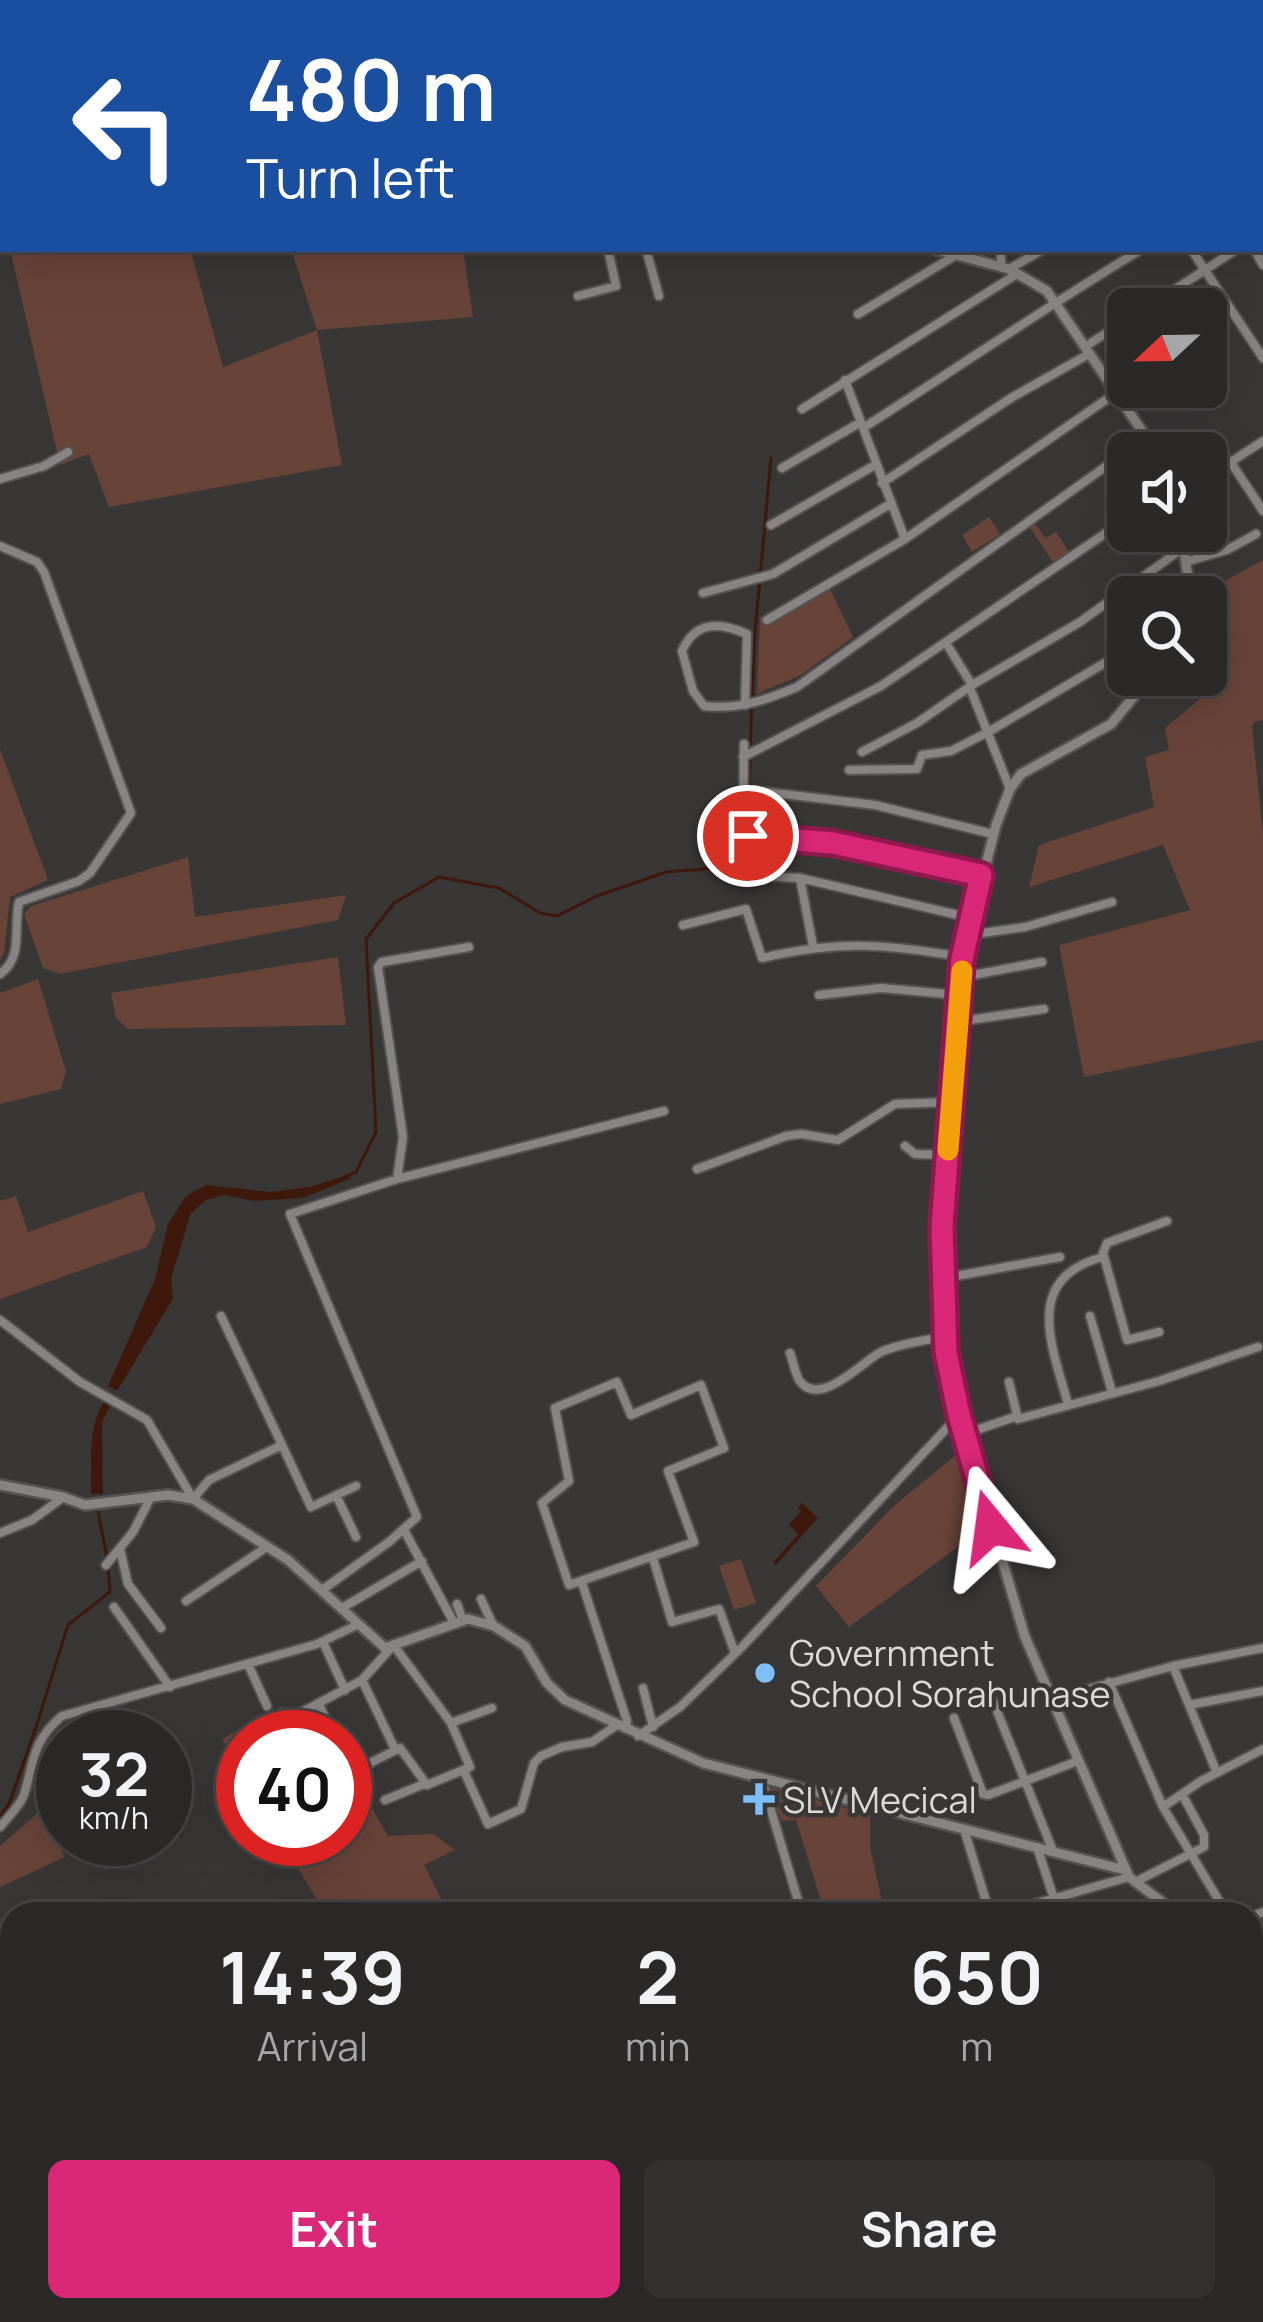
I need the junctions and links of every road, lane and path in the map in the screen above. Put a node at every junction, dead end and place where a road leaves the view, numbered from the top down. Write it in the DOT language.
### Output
graph roads {
  1 [pos="609,252"];
  2 [pos="647,252"];
  3 [pos="948,252"];
  4 [pos="1002,252"];
  5 [pos="1038,252"];
  6 [pos="1137,252"];
  7 [pos="1193,252"];
  8 [pos="1233,252"];
  9 [pos="957,254"];
  10 [pos="1009,270"];
  11 [pos="1204,270"];
  12 [pos="1177,288"];
  13 [pos="578,296"];
  14 [pos="659,296"];
  15 [pos="1054,301"];
  16 [pos="858,314"];
  17 [pos="1107,336"];
  18 [pos="1088,350"];
  19 [pos="1263,358"];
  20 [pos="1107,378"];
  21 [pos="845,380"];
  22 [pos="1107,399"];
  23 [pos="802,409"];
  24 [pos="862,425"];
  25 [pos="1263,441"];
  26 [pos="68,452"];
  27 [pos="1230,460"];
  28 [pos="1227,462"];
  29 [pos="875,465"];
  30 [pos="1107,465"];
  31 [pos="782,468"];
  32 [pos="0,478"];
  33 [pos="883,483"];
  34 [pos="890,504"];
  35 [pos="1263,511"];
  36 [pos="771,525"];
  37 [pos="1107,532"];
  38 [pos="1256,535"];
  39 [pos="904,539"];
  40 [pos="0,546"];
  41 [pos="1177,552"];
  42 [pos="1184,552"];
  43 [pos="1185,562"];
  44 [pos="1187,576"];
  45 [pos="703,593"];
  46 [pos="767,620"];
  47 [pos="946,643"];
  48 [pos="1107,662"];
  49 [pos="971,687"];
  50 [pos="1136,696"];
  51 [pos="745,705"];
  52 [pos="990,731"];
  53 [pos="744,744"];
  54 [pos="862,752"];
  55 [pos="743,757"];
  56 [pos="850,770"];
  57 [pos="1010,789"];
  58 [pos="758,791"];
  59 [pos="993,834"];
  60 [pos="981,875"];
  61 [pos="760,876"];
  62 [pos="800,878"];
  63 [pos="1112,902"];
  64 [pos="971,917"];
  65 [pos="682,925"];
  66 [pos="967,935"];
  67 [pos="814,946"];
  68 [pos="469,947"];
  69 [pos="963,957"];
  70 [pos="1042,962"];
  71 [pos="0,974"];
  72 [pos="962,977"];
  73 [pos="959,994"];
  74 [pos="819,995"];
  75 [pos="1044,1009"];
  76 [pos="956,1022"];
  77 [pos="951,1102"];
  78 [pos="664,1111"];
  79 [pos="905,1146"];
  80 [pos="947,1156"];
  81 [pos="697,1169"];
  82 [pos="397,1179"];
  83 [pos="1166,1221"];
  84 [pos="1060,1257"];
  85 [pos="1103,1257"];
  86 [pos="945,1278"];
  87 [pos="220,1316"];
  88 [pos="1090,1316"];
  89 [pos="0,1320"];
  90 [pos="1159,1332"];
  91 [pos="945,1336"];
  92 [pos="1258,1347"];
  93 [pos="790,1353"];
  94 [pos="1009,1382"];
  95 [pos="1112,1392"];
  96 [pos="1068,1404"];
  97 [pos="959,1415"];
  98 [pos="1018,1416"];
  99 [pos="965,1434"];
  100 [pos="282,1445"];
  101 [pos="0,1485"];
  102 [pos="356,1486"];
  103 [pos="336,1496"];
  104 [pos="64,1497"];
  105 [pos="151,1497"];
  106 [pos="193,1499"];
  107 [pos="404,1531"];
  108 [pos="0,1534"];
  109 [pos="356,1537"];
  110 [pos="268,1546"];
  111 [pos="120,1549"];
  112 [pos="653,1558"];
  113 [pos="422,1561"];
  114 [pos="109,1562"];
  115 [pos="582,1582"];
  116 [pos="322,1590"];
  117 [pos="481,1599"];
  118 [pos="186,1601"];
  119 [pos="457,1604"];
  120 [pos="114,1607"];
  121 [pos="342,1608"];
  122 [pos="458,1622"];
  123 [pos="357,1624"];
  124 [pos="494,1626"];
  125 [pos="161,1628"];
  126 [pos="322,1641"];
  127 [pos="392,1648"];
  128 [pos="1263,1648"];
  129 [pos="735,1653"];
  130 [pos="248,1664"];
  131 [pos="1173,1666"];
  132 [pos="362,1680"];
  133 [pos="1109,1682"];
  134 [pos="170,1687"];
  135 [pos="643,1688"];
  136 [pos="345,1690"];
  137 [pos="1263,1691"];
  138 [pos="1052,1699"];
  139 [pos="993,1701"];
  140 [pos="319,1704"];
  141 [pos="267,1706"];
  142 [pos="1189,1706"];
  143 [pos="492,1708"];
  144 [pos="307,1710"];
  145 [pos="322,1710"];
  146 [pos="953,1718"];
  147 [pos="452,1723"];
  148 [pos="653,1727"];
  149 [pos="621,1728"];
  150 [pos="638,1736"];
  151 [pos="393,1745"];
  152 [pos="1263,1749"];
  153 [pos="1078,1761"];
  154 [pos="372,1762"];
  155 [pos="464,1771"];
  156 [pos="1216,1772"];
  157 [pos="761,1777"];
  158 [pos="1026,1782"];
  159 [pos="424,1784"];
  160 [pos="1182,1795"];
  161 [pos="386,1800"];
  162 [pos="1163,1807"];
  163 [pos="0,1826"];
  164 [pos="964,1828"];
  165 [pos="1037,1847"];
  166 [pos="1053,1851"];
  167 [pos="1190,1856"];
  168 [pos="1130,1877"];
  169 [pos="1052,1896"];
  170 [pos="798,1902"];
  171 [pos="986,1902"];
  172 [pos="1034,1902"];
  173 [pos="1054,1902"];
  174 [pos="1162,1902"];
  175 [pos="1219,1902"];
  1 -- 13 [label="street"];
  2 -- 14 [label="street"];
  3 -- 9 [label="street"];
  4 -- 10 [label="street"];
  5 -- 10 [label="street"];
  6 -- 15 [label="street"];
  7 -- 11 [label="street"];
  8 -- 11 [label="street"];
  9 -- 10 [label="street"];
  9 -- 16 [label="street"];
  10 -- 15 [label="street"];
  10 -- 21 [label="street"];
  11 -- 12 [label="street"];
  11 -- 19 [label="street"];
  15 -- 18 [label="street"];
  15 -- 24 [label="street"];
  17 -- 18 [label="street"];
  18 -- 20 [label="street"];
  18 -- 33 [label="street"];
  21 -- 23 [label="street"];
  21 -- 24 [label="street"];
  22 -- 39 [label="street"];
  24 -- 29 [label="street"];
  24 -- 31 [label="street"];
  25 -- 27 [label="street"];
  26 -- 32 [label="street"];
  27 -- 28 [label="street"];
  27 -- 35 [label="street"];
  29 -- 33 [label="street"];
  29 -- 36 [label="street"];
  30 -- 51 [label="street"];
  33 -- 34 [label="street"];
  34 -- 39 [label="street"];
  34 -- 45 [label="street"];
  37 -- 47 [label="street"];
  38 -- 43 [label="street"];
  39 -- 46 [label="street"];
  40 -- 71 [label="street"];
  41 -- 49 [label="street"];
  42 -- 43 [label="street"];
  43 -- 44 [label="street"];
  47 -- 49 [label="street"];
  47 -- 55 [label="street"];
  48 -- 52 [label="street"];
  49 -- 52 [label="street"];
  49 -- 54 [label="street"];
  50 -- 57 [label="street"];
  51 -- 51 [label="street"];
  52 -- 56 [label="street"];
  52 -- 57 [label="street"];
  53 -- 55 [label="street"];
  55 -- 60 [label="street"];
  57 -- 59 [label="street"];
  58 -- 59 [label="street"];
  59 -- 60 [label="street"];
  60 -- 64 [label="street"];
  61 -- 62 [label="street"];
  62 -- 64 [label="street"];
  62 -- 67 [label="street"];
  63 -- 66 [label="street"];
  64 -- 66 [label="street"];
  65 -- 67 [label="street"];
  66 -- 69 [label="street"];
  67 -- 69 [label="street"];
  68 -- 82 [label="street"];
  69 -- 72 [label="street"];
  70 -- 72 [label="street"];
  72 -- 73 [label="street"];
  73 -- 74 [label="street"];
  73 -- 76 [label="street"];
  75 -- 76 [label="street"];
  76 -- 77 [label="street"];
  77 -- 80 [label="street"];
  77 -- 81 [label="street"];
  78 -- 82 [label="street"];
  79 -- 80 [label="street"];
  80 -- 86 [label="street"];
  82 -- 107 [label="street"];
  83 -- 85 [label="street"];
  84 -- 86 [label="street"];
  85 -- 90 [label="street"];
  85 -- 96 [label="street"];
  86 -- 91 [label="street"];
  87 -- 100 [label="street"];
  88 -- 95 [label="street"];
  89 -- 106 [label="street"];
  91 -- 93 [label="street"];
  91 -- 97 [label="street"];
  92 -- 95 [label="street"];
  94 -- 98 [label="street"];
  95 -- 96 [label="street"];
  96 -- 98 [label="street"];
  97 -- 99 [label="street"];
  97 -- 129 [label="street"];
  98 -- 99 [label="street"];
  99 -- 138 [label="street"];
  100 -- 103 [label="street"];
  100 -- 106 [label="street"];
  101 -- 104 [label="street"];
  102 -- 103 [label="street"];
  103 -- 109 [label="street"];
  104 -- 105 [label="street"];
  104 -- 108 [label="street"];
  105 -- 106 [label="street"];
  105 -- 111 [label="street"];
  106 -- 110 [label="street"];
  107 -- 113 [label="street"];
  107 -- 116 [label="street"];
  110 -- 116 [label="street"];
  110 -- 118 [label="street"];
  111 -- 114 [label="street"];
  111 -- 125 [label="street"];
  112 -- 115 [label="street"];
  112 -- 115 [label="street"];
  112 -- 129 [label="street"];
  113 -- 121 [label="street"];
  113 -- 122 [label="street"];
  115 -- 149 [label="street"];
  116 -- 121 [label="street"];
  117 -- 124 [label="street"];
  119 -- 122 [label="street"];
  120 -- 134 [label="street"];
  121 -- 123 [label="street"];
  122 -- 124 [label="street"];
  122 -- 127 [label="street"];
  123 -- 126 [label="street"];
  123 -- 127 [label="street"];
  124 -- 149 [label="street"];
  126 -- 130 [label="street"];
  126 -- 136 [label="street"];
  127 -- 132 [label="street"];
  127 -- 147 [label="street"];
  128 -- 131 [label="street"];
  129 -- 148 [label="street"];
  130 -- 134 [label="street"];
  130 -- 141 [label="street"];
  131 -- 133 [label="street"];
  131 -- 142 [label="street"];
  132 -- 136 [label="street"];
  132 -- 151 [label="street"];
  133 -- 138 [label="street"];
  133 -- 162 [label="street"];
  134 -- 163 [label="street"];
  135 -- 148 [label="street"];
  136 -- 140 [label="street"];
  137 -- 142 [label="street"];
  138 -- 153 [label="street"];
  139 -- 158 [label="street"];
  140 -- 144 [label="street"];
  140 -- 145 [label="street"];
  142 -- 156 [label="street"];
  143 -- 147 [label="street"];
  146 -- 158 [label="street"];
  147 -- 155 [label="street"];
  148 -- 150 [label="street"];
  149 -- 150 [label="street"];
  149 -- 155 [label="street"];
  150 -- 157 [label="street"];
  152 -- 156 [label="street"];
  153 -- 158 [label="street"];
  153 -- 168 [label="street"];
  154 -- 159 [label="street"];
  155 -- 159 [label="street"];
  156 -- 160 [label="street"];
  157 -- 164 [label="street"];
  157 -- 170 [label="street"];
  158 -- 166 [label="street"];
  159 -- 161 [label="street"];
  160 -- 162 [label="street"];
  160 -- 167 [label="street"];
  162 -- 167 [label="street"];
  164 -- 165 [label="street"];
  164 -- 171 [label="street"];
  165 -- 166 [label="street"];
  165 -- 169 [label="street"];
  166 -- 168 [label="street"];
  167 -- 168 [label="street"];
  167 -- 175 [label="street"];
  168 -- 169 [label="street"];
  168 -- 174 [label="street"];
  169 -- 172 [label="street"];
  169 -- 173 [label="street"];
}
